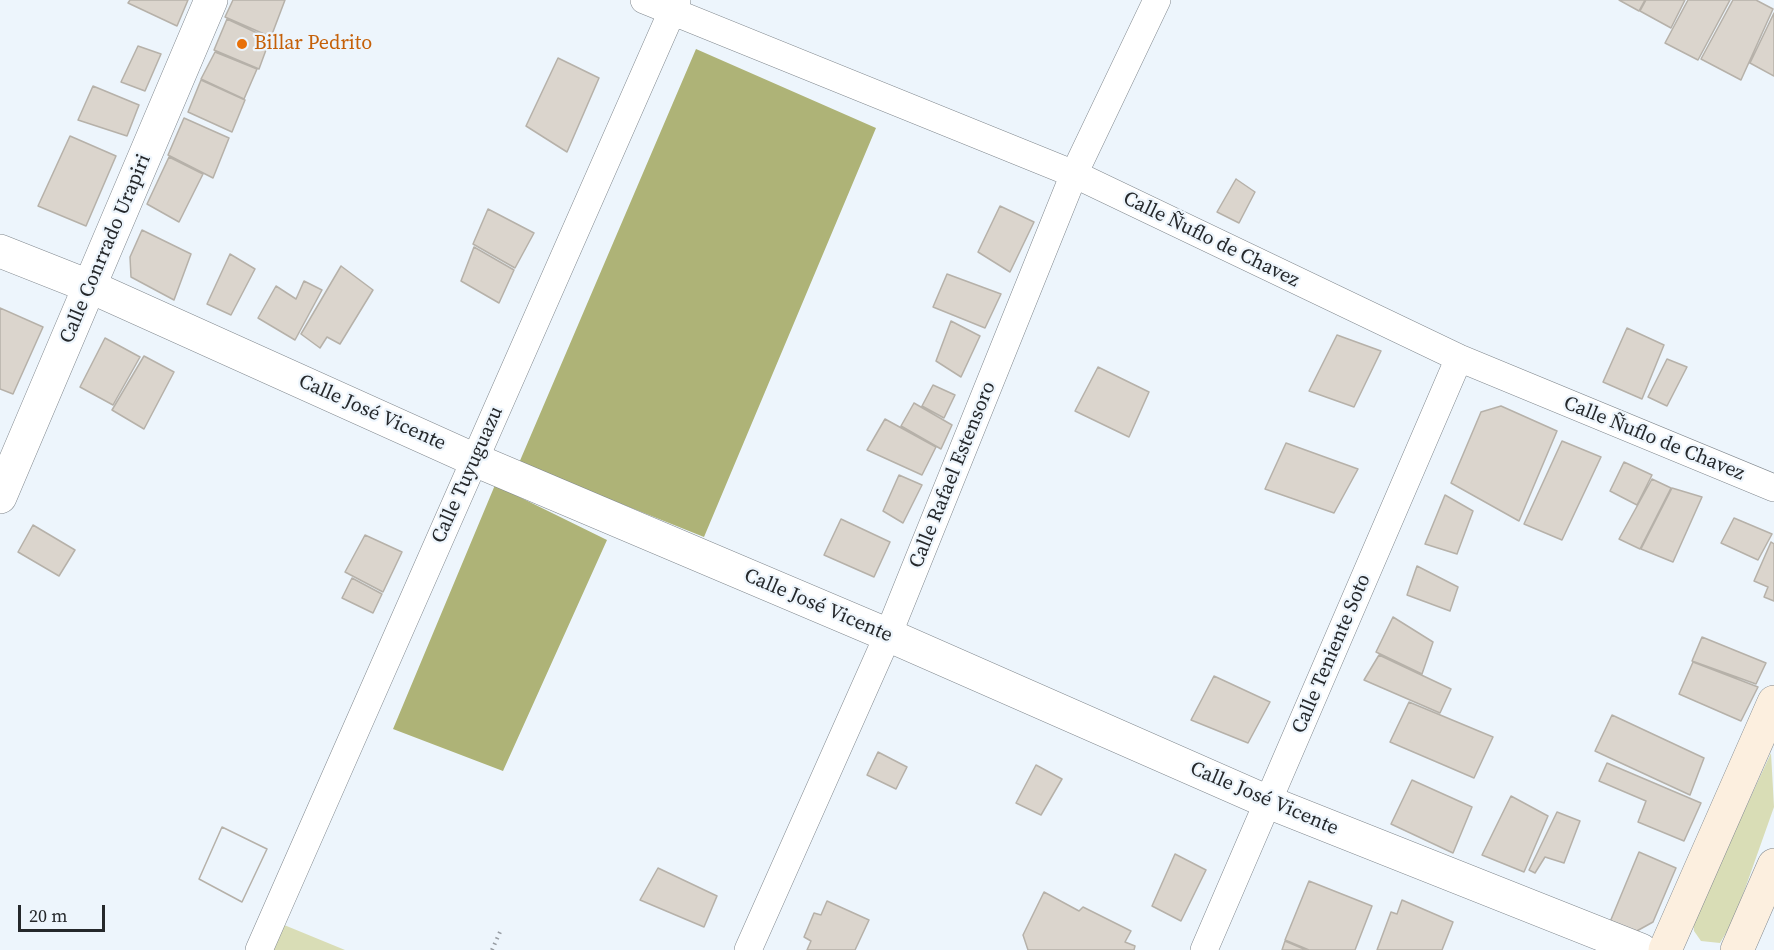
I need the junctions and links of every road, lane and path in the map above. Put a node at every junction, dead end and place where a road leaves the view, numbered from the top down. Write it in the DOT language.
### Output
graph roads {
  1 [pos="211,0"];
  2 [pos="644,0"];
  3 [pos="1157,0"];
  4 [pos="674,6"];
  5 [pos="1074,174"];
  6 [pos="0,251"];
  7 [pos="91,287"];
  8 [pos="1459,358"];
  9 [pos="475,460"];
  10 [pos="1774,488"];
  11 [pos="0,497"];
  12 [pos="888,635"];
  13 [pos="1774,702"];
  14 [pos="1268,802"];
  15 [pos="1774,865"];
  16 [pos="500,932"];
  17 [pos="259,950"];
  18 [pos="492,950"];
  19 [pos="748,950"];
  20 [pos="1204,950"];
  21 [pos="1641,950"];
  22 [pos="1665,950"];
  23 [pos="1737,950"];
  1 -- 7 [label="street, Calle Conrrado Urapiri"];
  2 -- 4 [label="street, Calle Ñuflo de Chavez"];
  3 -- 5 [label="street, Calle Rafael Estensoro"];
  4 -- 5 [label="street, Calle Ñuflo de Chavez"];
  4 -- 9 [label="street, Calle Tuyuguazu"];
  5 -- 8 [label="street, Calle Ñuflo de Chavez"];
  5 -- 12 [label="street, Calle Rafael Estensoro"];
  6 -- 7 [label="street, Calle José Vicente"];
  7 -- 9 [label="street, Calle José Vicente"];
  7 -- 11 [label="street, Calle Conrrado Urapiri"];
  8 -- 10 [label="street, Calle Ñuflo de Chavez"];
  8 -- 14 [label="street, Calle Teniente Soto"];
  9 -- 12 [label="street, Calle José Vicente"];
  9 -- 17 [label="street, Calle Tuyuguazu"];
  12 -- 14 [label="street, Calle José Vicente"];
  12 -- 19 [label="street, Calle Rafael Estensoro"];
  13 -- 22 [label="main road"];
  14 -- 20 [label="street, Calle Teniente Soto"];
  14 -- 21 [label="street, Calle José Vicente"];
  15 -- 23 [label="main road"];
  16 -- 18 [label="path"];
}
